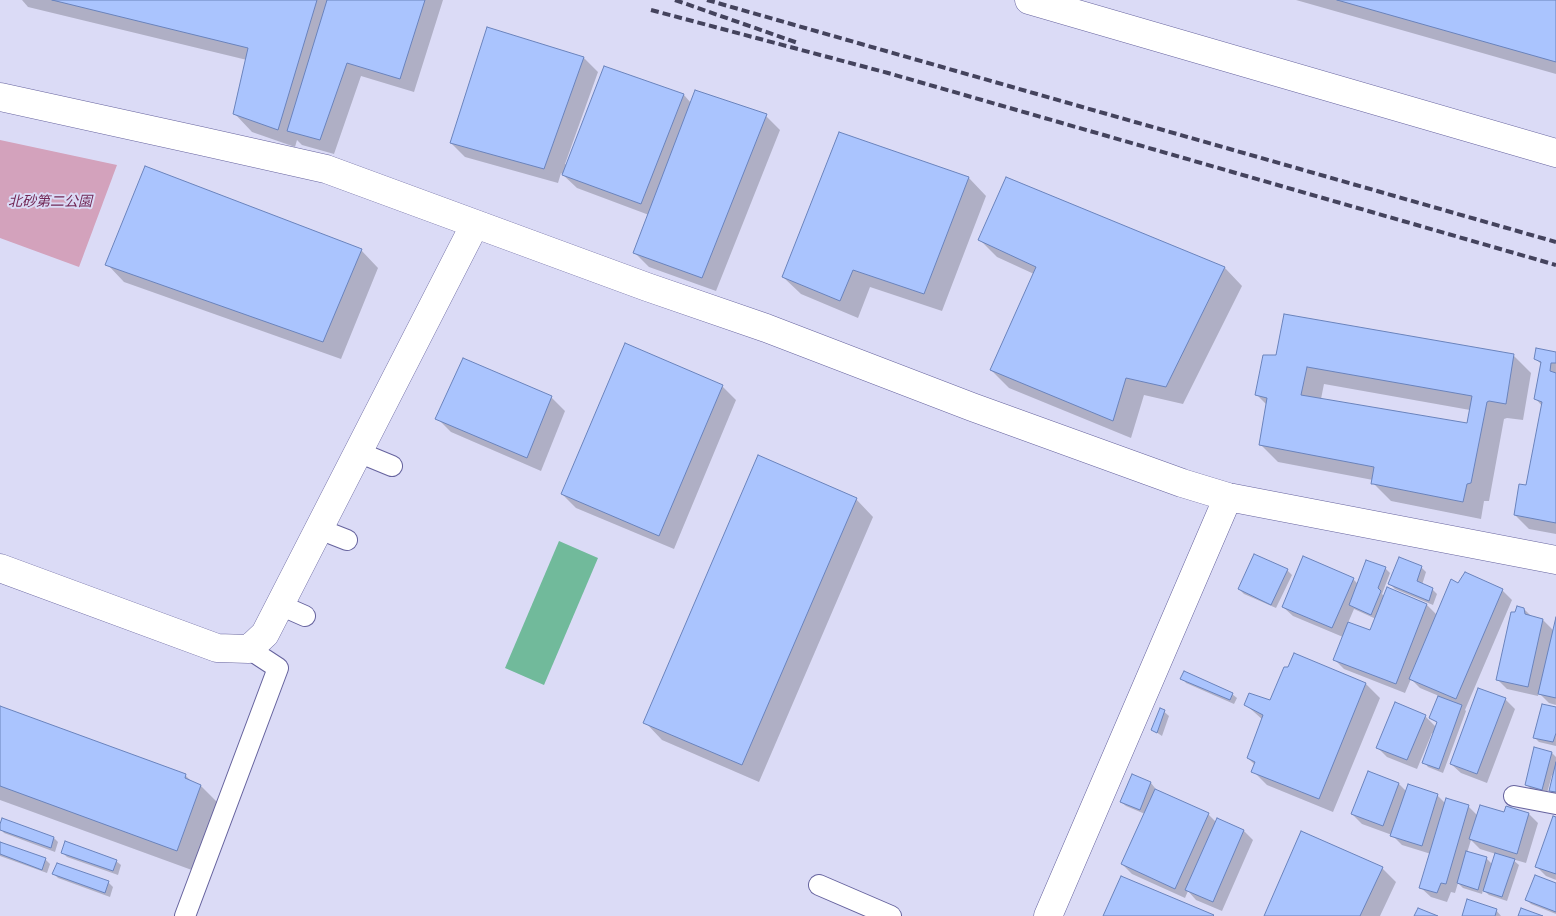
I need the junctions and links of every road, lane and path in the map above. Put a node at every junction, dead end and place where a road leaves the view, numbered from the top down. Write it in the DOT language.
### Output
graph roads {
  1 [pos="1029,0"];
  2 [pos="0,97"];
  3 [pos="1556,153"];
  4 [pos="475,224"];
  5 [pos="358,452"];
  6 [pos="392,466"];
  7 [pos="1228,497"];
  8 [pos="319,528"];
  9 [pos="347,540"];
  10 [pos="1556,560"];
  11 [pos="0,568"];
  12 [pos="280,605"];
  13 [pos="305,616"];
  14 [pos="249,649"];
  15 [pos="1514,796"];
  16 [pos="1556,804"];
  17 [pos="819,885"];
  18 [pos="185,916"];
  19 [pos="891,916"];
  20 [pos="1048,916"];
  1 -- 3 [label="street"];
  2 -- 4 [label="street"];
  4 -- 5 [label="street"];
  4 -- 7 [label="street"];
  5 -- 6 [label="lane"];
  5 -- 8 [label="street"];
  7 -- 10 [label="street"];
  7 -- 20 [label="street"];
  8 -- 9 [label="lane"];
  8 -- 12 [label="street"];
  11 -- 14 [label="street"];
  12 -- 13 [label="lane"];
  12 -- 14 [label="street"];
  14 -- 18 [label="lane"];
  15 -- 16 [label="lane"];
  17 -- 19 [label="lane"];
}
